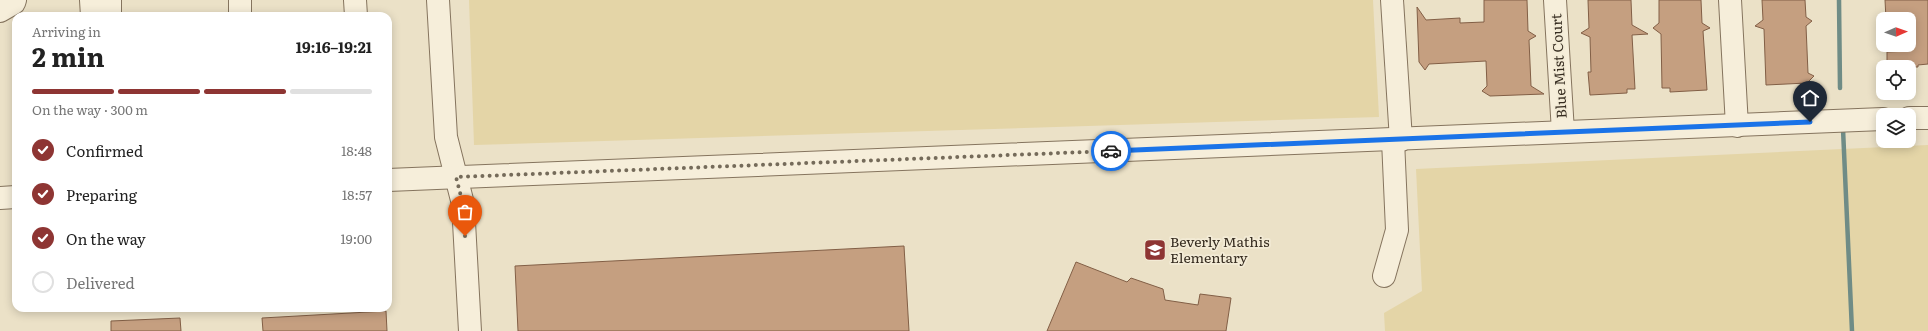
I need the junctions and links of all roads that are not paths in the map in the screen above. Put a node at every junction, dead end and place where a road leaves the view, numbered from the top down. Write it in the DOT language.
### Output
graph roads {
  1 [pos="15,0"];
  2 [pos="91,0"];
  3 [pos="110,0"];
  4 [pos="240,0"];
  5 [pos="355,0"];
  6 [pos="438,0"];
  7 [pos="1392,0"];
  8 [pos="1555,0"];
  9 [pos="1730,0"];
  10 [pos="0,11"];
  11 [pos="92,12"];
  12 [pos="110,12"];
  13 [pos="240,12"];
  14 [pos="356,12"];
  15 [pos="1916,118"];
  16 [pos="1928,118"];
  17 [pos="1876,120"];
  18 [pos="1737,126"];
  19 [pos="1563,132"];
  20 [pos="1397,140"];
  21 [pos="456,177"];
  22 [pos="392,180"];
  23 [pos="12,197"];
  24 [pos="0,198"];
  25 [pos="1384,276"];
  26 [pos="470,331"];
  1 -- 10 [label="street"];
  2 -- 11 [label="street"];
  3 -- 12 [label="street"];
  4 -- 13 [label="street"];
  5 -- 14 [label="street"];
  6 -- 21 [label="street"];
  7 -- 20 [label="street"];
  8 -- 19 [label="street, Blue Mist Court"];
  9 -- 18 [label="street"];
  15 -- 16 [label="street"];
  17 -- 18 [label="street"];
  18 -- 19 [label="street"];
  19 -- 20 [label="street"];
  20 -- 21 [label="street"];
  20 -- 25 [label="street"];
  21 -- 22 [label="street"];
  21 -- 26 [label="street"];
  23 -- 24 [label="street"];
}
